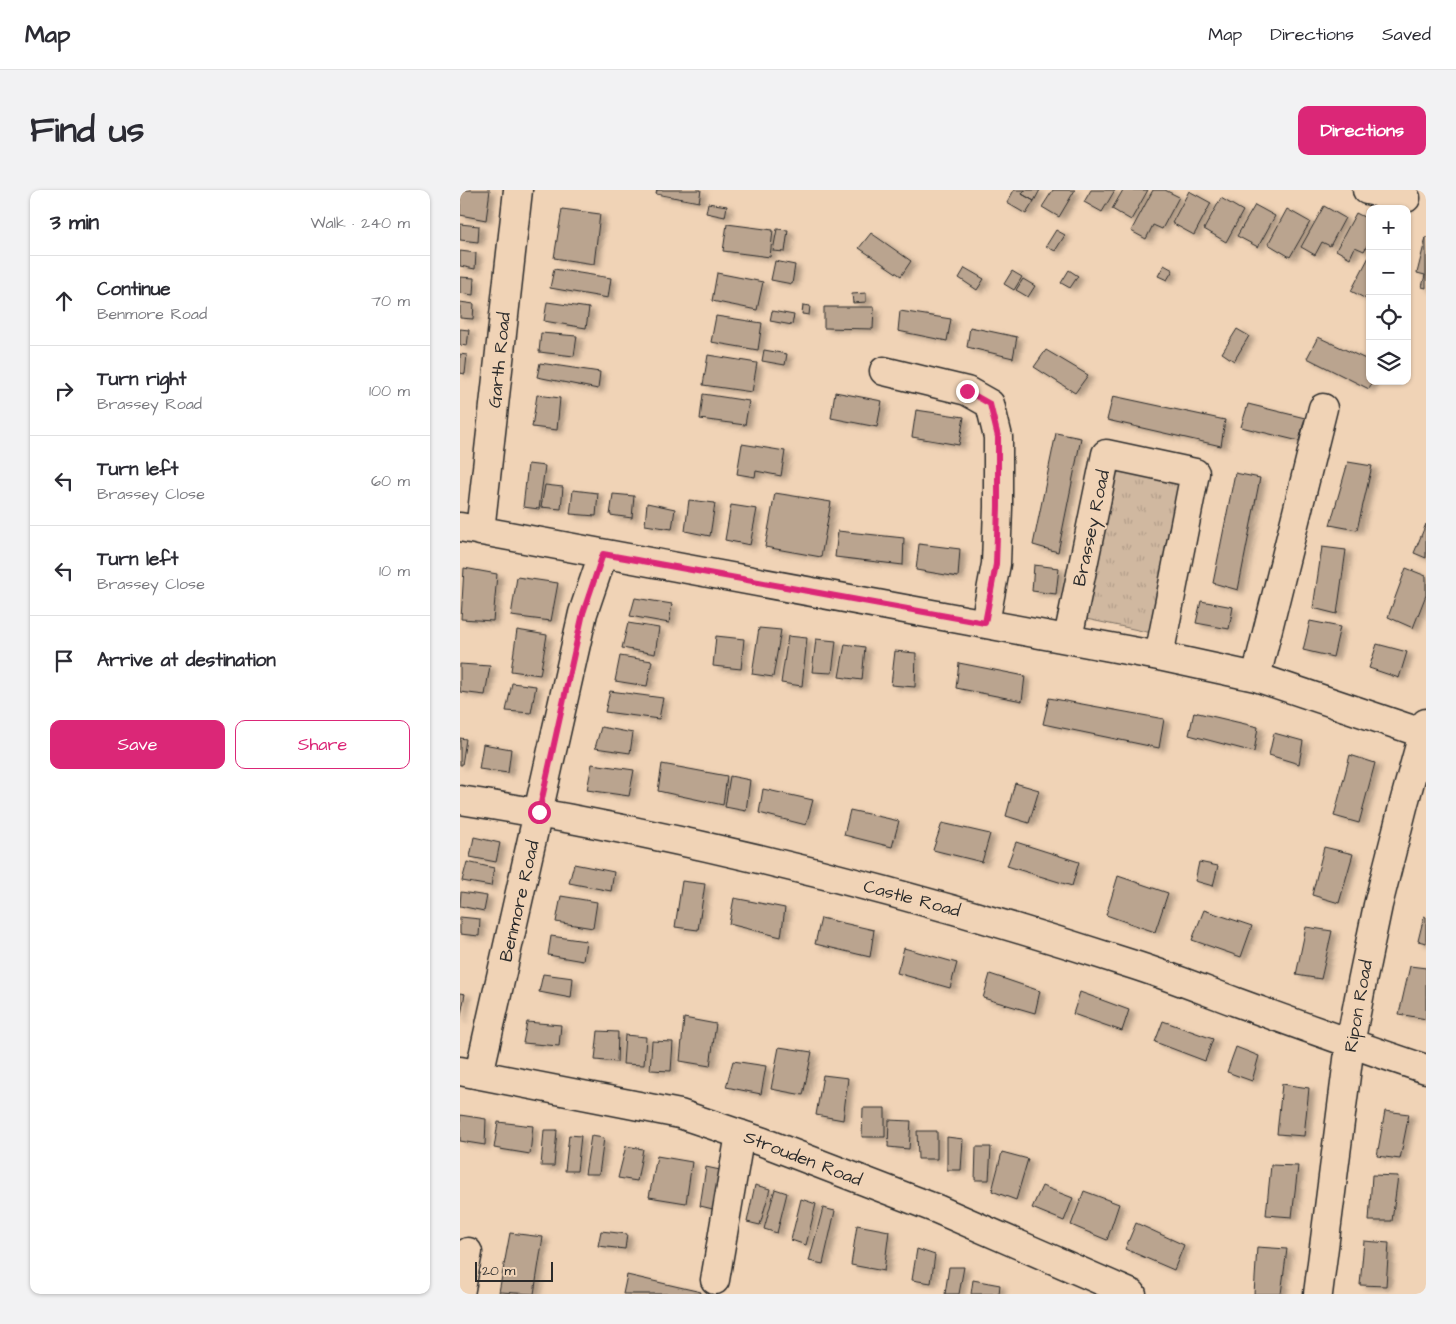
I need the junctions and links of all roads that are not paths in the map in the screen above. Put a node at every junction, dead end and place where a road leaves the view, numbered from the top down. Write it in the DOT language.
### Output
graph roads {
  1 [pos="518,190"];
  2 [pos="1367,190"];
  3 [pos="1406,198"];
  4 [pos="884,371"];
  5 [pos="1322,408"];
  6 [pos="470,529"];
  7 [pos="603,554"];
  8 [pos="985,623"];
  9 [pos="1068,638"];
  10 [pos="1159,656"];
  11 [pos="1256,677"];
  12 [pos="1424,728"];
  13 [pos="460,800"];
  14 [pos="539,812"];
  15 [pos="1350,1044"];
  16 [pos="1426,1069"];
  17 [pos="470,1072"];
  18 [pos="740,1134"];
  19 [pos="468,1252"];
  20 [pos="714,1280"];
  21 [pos="460,1294"];
  22 [pos="1132,1294"];
  23 [pos="1318,1294"];
  1 -- 6 [label="street, Garth Road"];
  2 -- 3 [label="street"];
  4 -- 8 [label="street"];
  5 -- 11 [label="street"];
  6 -- 7 [label="street"];
  7 -- 8 [label="street"];
  7 -- 14 [label="street, Benmore Road"];
  8 -- 9 [label="street"];
  9 -- 10 [label="street"];
  9 -- 10 [label="street, Brassey Road"];
  10 -- 11 [label="street"];
  11 -- 12 [label="street"];
  12 -- 15 [label="street, Ripon Road"];
  13 -- 14 [label="street, Castle Road"];
  14 -- 15 [label="street, Castle Road"];
  14 -- 17 [label="street, Benmore Road"];
  15 -- 16 [label="street, Castle Road"];
  15 -- 23 [label="street, Ripon Road"];
  17 -- 18 [label="street, Strouden Road"];
  18 -- 20 [label="street"];
  18 -- 22 [label="street, Strouden Road"];
  19 -- 21 [label="street"];
}
